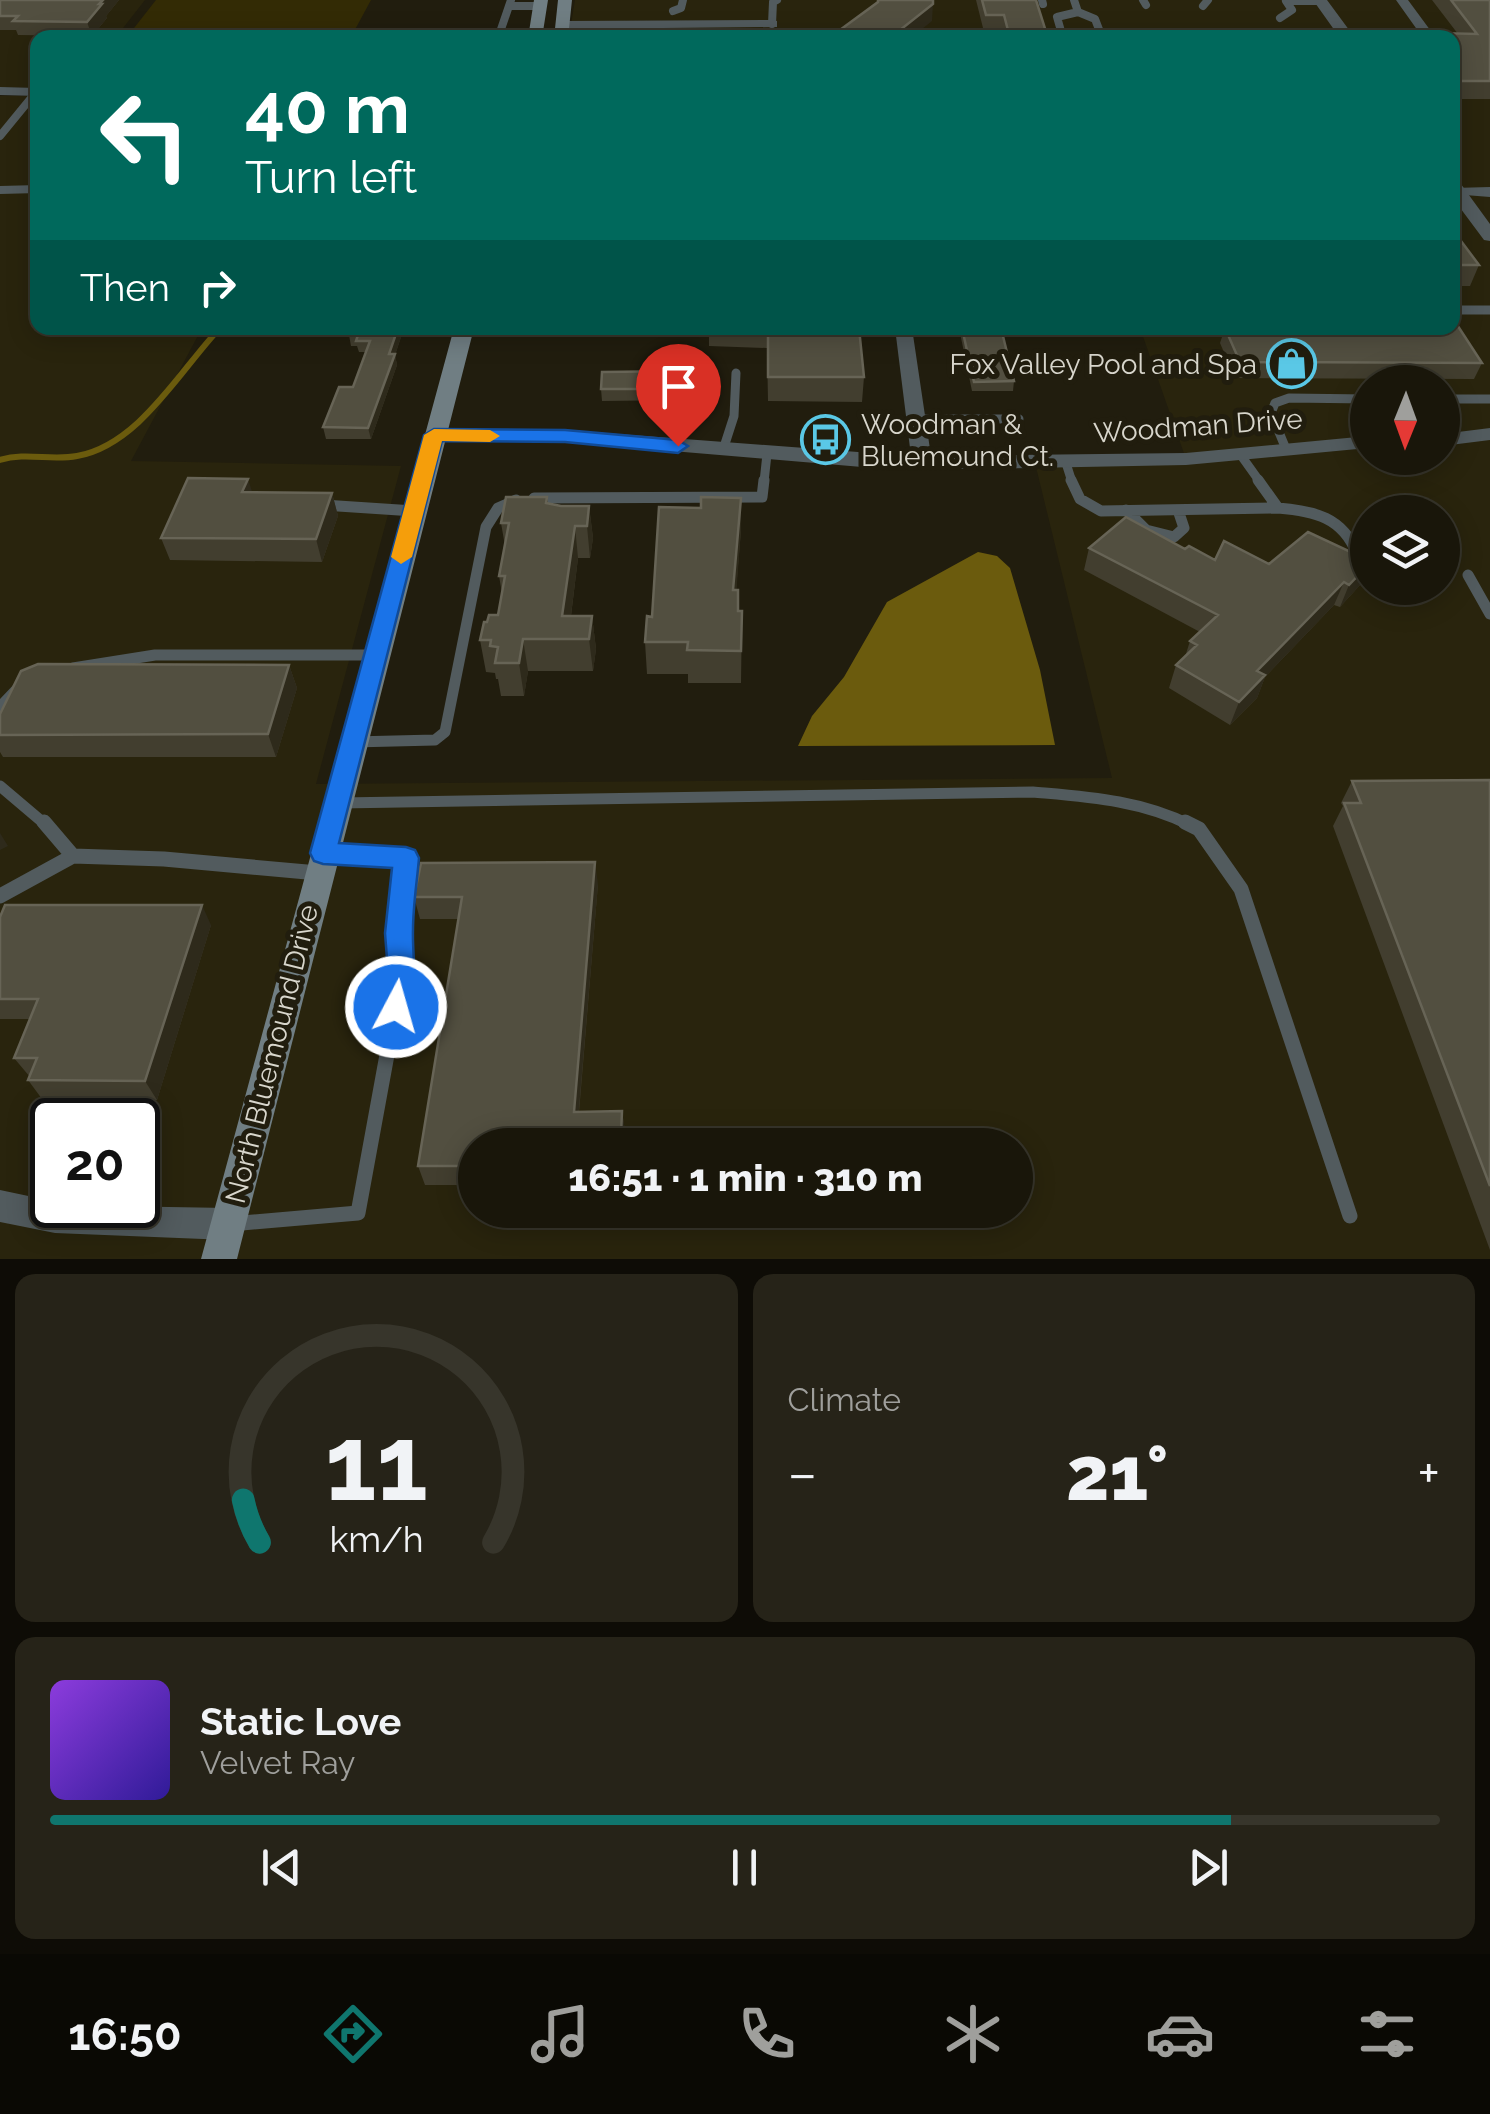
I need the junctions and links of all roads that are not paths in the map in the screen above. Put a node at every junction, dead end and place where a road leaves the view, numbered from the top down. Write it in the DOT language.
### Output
graph roads {
  1 [pos="683,0"];
  2 [pos="694,0"];
  3 [pos="776,0"];
  4 [pos="1074,0"];
  5 [pos="1402,0"];
  6 [pos="1320,1"];
  7 [pos="544,2"];
  8 [pos="510,3"];
  9 [pos="1043,5"];
  10 [pos="673,11"];
  11 [pos="1078,12"];
  12 [pos="1056,18"];
  13 [pos="1280,18"];
  14 [pos="564,19"];
  15 [pos="691,24"];
  16 [pos="772,24"];
  17 [pos="501,30"];
  18 [pos="536,30"];
  19 [pos="1061,30"];
  20 [pos="1099,30"];
  21 [pos="1343,30"];
  22 [pos="1424,30"];
  23 [pos="0,91"];
  24 [pos="30,92"];
  25 [pos="30,100"];
  26 [pos="0,136"];
  27 [pos="1460,189"];
  28 [pos="0,190"];
  29 [pos="30,190"];
  30 [pos="1490,192"];
  31 [pos="1460,195"];
  32 [pos="1490,236"];
  33 [pos="1460,310"];
  34 [pos="1490,310"];
  35 [pos="462,335"];
  36 [pos="904,335"];
  37 [pos="736,373"];
  38 [pos="1350,399"];
  39 [pos="1460,399"];
  40 [pos="1490,400"];
  41 [pos="916,418"];
  42 [pos="1019,419"];
  43 [pos="1490,434"];
  44 [pos="434,435"];
  45 [pos="1460,438"];
  46 [pos="1350,443"];
  47 [pos="1460,444"];
  48 [pos="1286,448"];
  49 [pos="1490,448"];
  50 [pos="722,450"];
  51 [pos="767,454"];
  52 [pos="1240,454"];
  53 [pos="922,462"];
  54 [pos="1066,463"];
  55 [pos="310,504"];
  56 [pos="1278,508"];
  57 [pos="1126,510"];
  58 [pos="1178,510"];
  59 [pos="414,511"];
  60 [pos="1350,535"];
  61 [pos="1468,575"];
  62 [pos="1490,614"];
  63 [pos="376,655"];
  64 [pos="51,676"];
  65 [pos="33,682"];
  66 [pos="0,706"];
  67 [pos="352,742"];
  68 [pos="0,786"];
  69 [pos="336,803"];
  70 [pos="72,856"];
  71 [pos="320,863"];
  72 [pos="0,896"];
  73 [pos="0,1206"];
  74 [pos="1350,1216"];
  75 [pos="228,1224"];
  76 [pos="219,1259"];
  1 -- 10 [label="lane"];
  2 -- 15 [label="street"];
  3 -- 16 [label="lane"];
  4 -- 11 [label="lane"];
  5 -- 22 [label="street"];
  6 -- 13 [label="lane"];
  6 -- 21 [label="street"];
  7 -- 8 [label="lane"];
  7 -- 14 [label="main road"];
  7 -- 18 [label="main road"];
  8 -- 17 [label="lane"];
  9 -- 12 [label="lane"];
  11 -- 12 [label="lane"];
  11 -- 20 [label="lane"];
  12 -- 19 [label="lane"];
  14 -- 15 [label="street"];
  15 -- 16 [label="street"];
  23 -- 24 [label="lane"];
  25 -- 26 [label="lane"];
  27 -- 30 [label="street"];
  28 -- 29 [label="lane"];
  31 -- 32 [label="street"];
  33 -- 34 [label="lane"];
  35 -- 44 [label="main road, North Bluemound Drive"];
  36 -- 41 [label="street"];
  37 -- 50 [label="lane"];
  38 -- 48 [label="lane"];
  39 -- 40 [label="lane"];
  41 -- 42 [label="lane"];
  41 -- 53 [label="street"];
  43 -- 45 [label="street"];
  44 -- 50 [label="street, Woodman Drive"];
  44 -- 59 [label="main road, North Bluemound Drive"];
  46 -- 48 [label="street, Woodman Drive"];
  47 -- 49 [label="street"];
  48 -- 52 [label="street, Woodman Drive"];
  50 -- 51 [label="street, Woodman Drive"];
  51 -- 53 [label="street, Woodman Drive"];
  51 -- 67 [label="lane"];
  52 -- 54 [label="street, Woodman Drive"];
  52 -- 56 [label="lane"];
  53 -- 54 [label="street, Woodman Drive"];
  54 -- 57 [label="lane"];
  55 -- 59 [label="lane"];
  56 -- 58 [label="lane"];
  56 -- 60 [label="lane"];
  57 -- 58 [label="lane"];
  57 -- 58 [label="lane"];
  59 -- 63 [label="main road, North Bluemound Drive"];
  61 -- 62 [label="lane"];
  63 -- 64 [label="lane"];
  63 -- 67 [label="main road, North Bluemound Drive"];
  65 -- 66 [label="lane"];
  67 -- 69 [label="main road, North Bluemound Drive"];
  68 -- 70 [label="lane"];
  69 -- 71 [label="main road, North Bluemound Drive"];
  69 -- 74 [label="lane"];
  70 -- 71 [label="lane"];
  70 -- 72 [label="lane"];
  71 -- 75 [label="main road, North Bluemound Drive"];
  71 -- 75 [label="lane"];
  73 -- 75 [label="street"];
  75 -- 76 [label="main road, North Bluemound Drive"];
}
